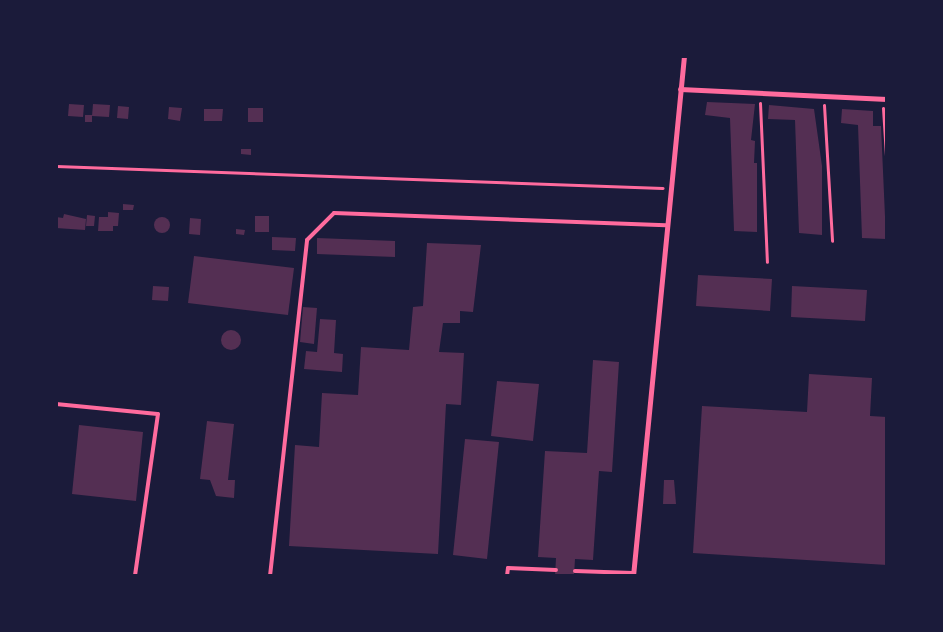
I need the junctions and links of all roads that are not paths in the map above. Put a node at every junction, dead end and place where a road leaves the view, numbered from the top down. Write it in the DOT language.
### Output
graph roads {
  1 [pos="684,56"];
  2 [pos="680,89"];
  3 [pos="884,99"];
  4 [pos="666,224"];
  5 [pos="56,404"];
  6 [pos="556,570"];
  7 [pos="575,571"];
  8 [pos="633,574"];
  9 [pos="135,576"];
  10 [pos="270,576"];
  11 [pos="507,576"];
  1 -- 2 [label="street"];
  2 -- 3 [label="street"];
  2 -- 4 [label="street"];
  4 -- 8 [label="street"];
  4 -- 10 [label="lane"];
  5 -- 9 [label="lane"];
  6 -- 11 [label="lane"];
  7 -- 8 [label="lane"];
}
